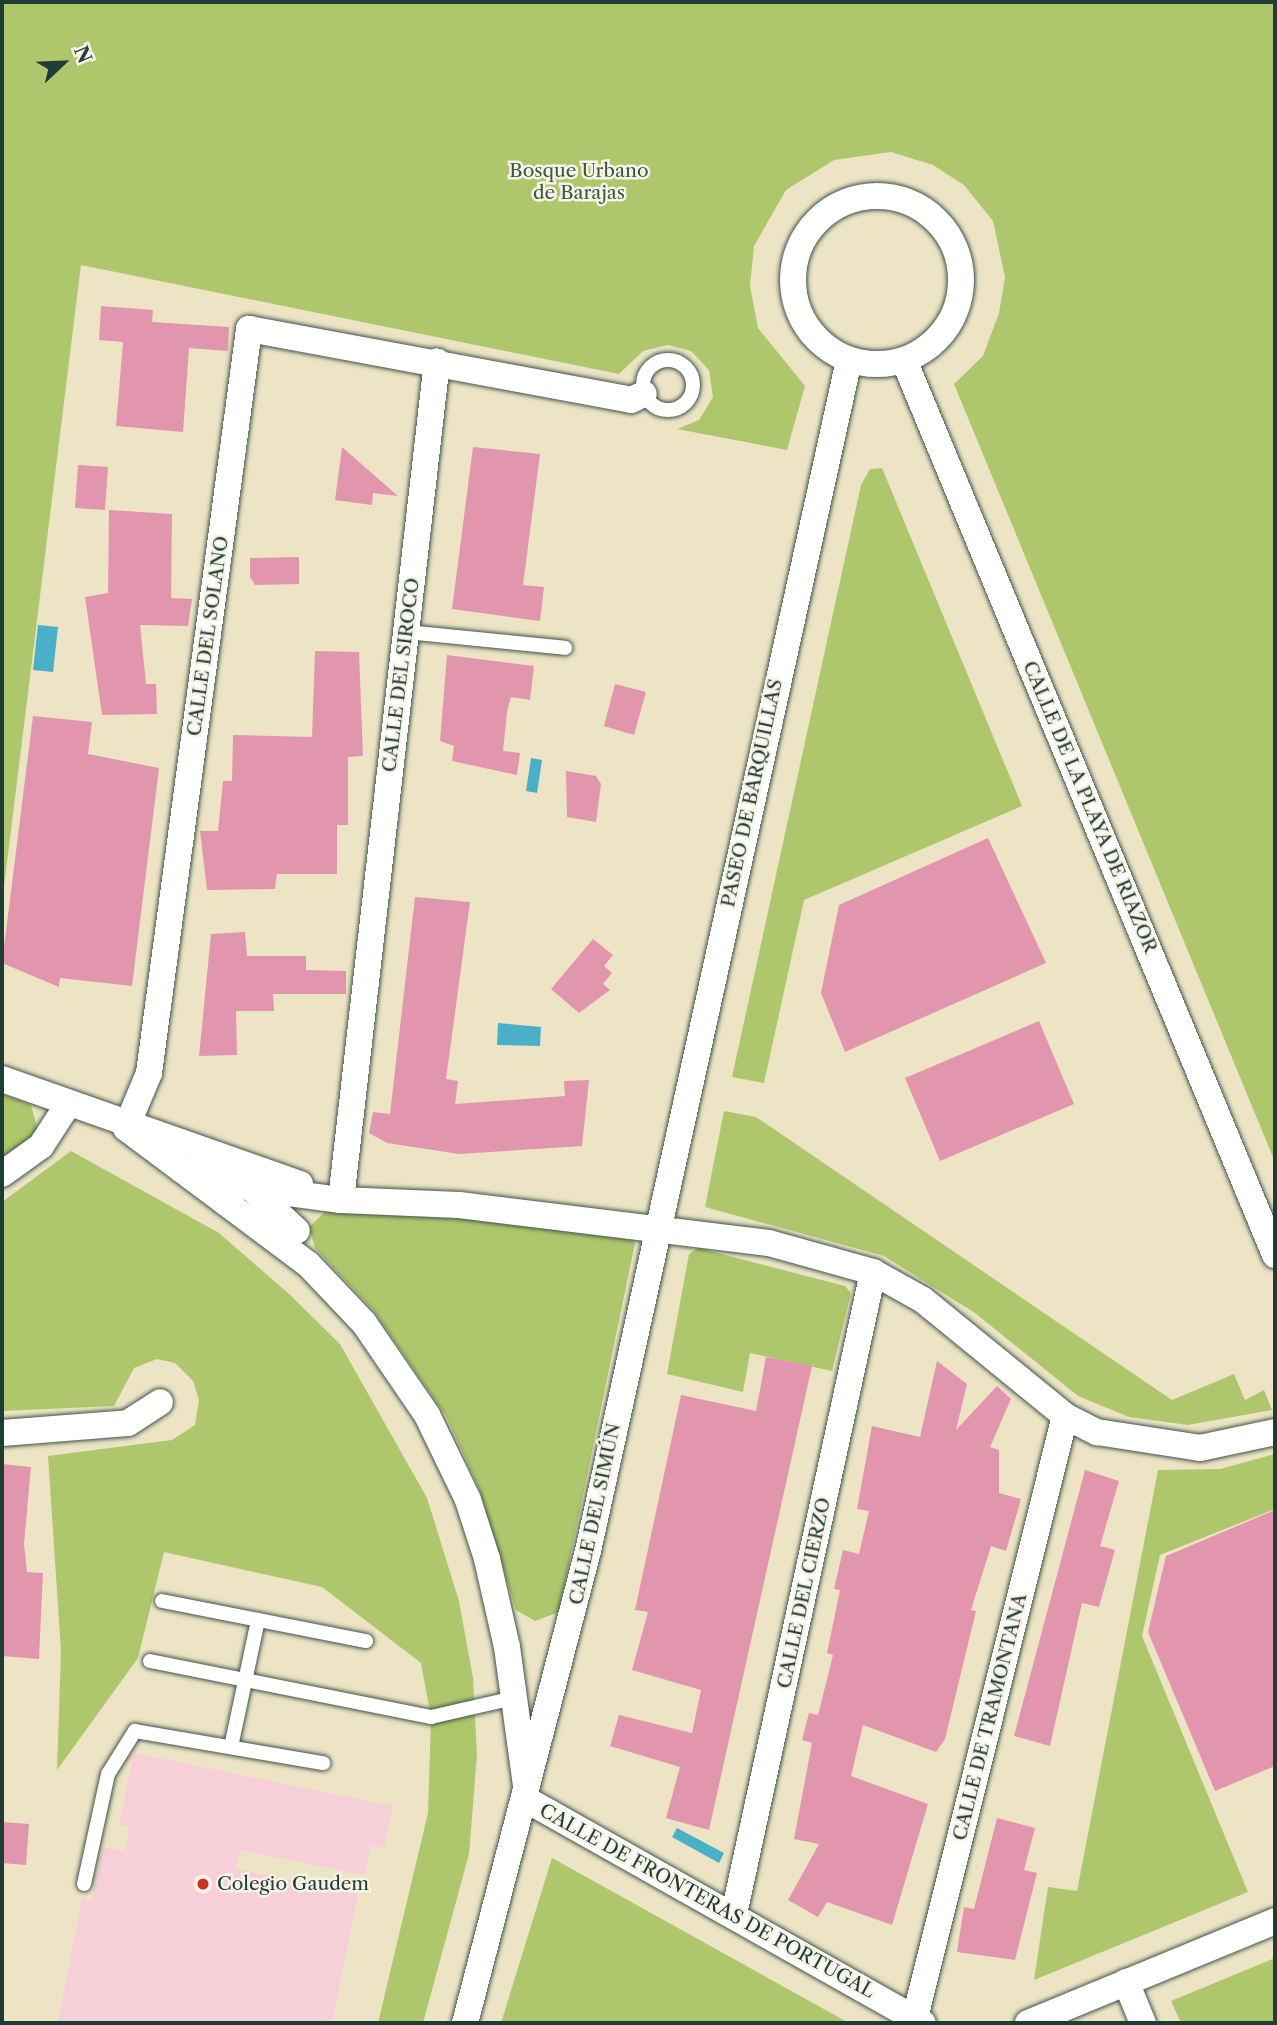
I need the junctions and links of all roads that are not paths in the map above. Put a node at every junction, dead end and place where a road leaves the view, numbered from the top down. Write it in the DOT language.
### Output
graph roads {
  1 [pos="849,360"];
  2 [pos="905,360"];
  3 [pos="438,361"];
  4 [pos="644,394"];
  5 [pos="406,632"];
  6 [pos="565,648"];
  7 [pos="2,1079"];
  8 [pos="67,1106"];
  9 [pos="126,1128"];
  10 [pos="220,1154"];
  11 [pos="182,1170"];
  12 [pos="2,1174"];
  13 [pos="251,1188"];
  14 [pos="341,1200"];
  15 [pos="657,1226"];
  16 [pos="297,1231"];
  17 [pos="1275,1255"];
  18 [pos="309,1264"];
  19 [pos="873,1272"];
  20 [pos="160,1402"];
  21 [pos="1065,1416"];
  22 [pos="1275,1432"];
  23 [pos="2,1433"];
  24 [pos="162,1601"];
  25 [pos="258,1620"];
  26 [pos="366,1641"];
  27 [pos="150,1661"];
  28 [pos="245,1679"];
  29 [pos="514,1698"];
  30 [pos="231,1747"];
  31 [pos="323,1763"];
  32 [pos="527,1800"];
  33 [pos="83,1884"];
  34 [pos="734,1914"];
  35 [pos="1275,1921"];
  36 [pos="1126,1982"];
  37 [pos="919,2021"];
  38 [pos="465,2023"];
  39 [pos="1028,2023"];
  40 [pos="1143,2023"];
  1 -- 2 [label="street"];
  1 -- 2 [label="street"];
  1 -- 15 [label="street, PASEO DE BARQUILLAS"];
  2 -- 17 [label="street, CALLE DE LA PLAYA DE RIAZOR"];
  3 -- 4 [label="street"];
  3 -- 5 [label="street, CALLE DEL SIROCO"];
  3 -- 9 [label="street, CALLE DEL SOLANO"];
  5 -- 6 [label="lane"];
  5 -- 14 [label="street, CALLE DEL SIROCO"];
  7 -- 8 [label="street"];
  8 -- 9 [label="street"];
  8 -- 12 [label="street"];
  9 -- 10 [label="street"];
  9 -- 11 [label="street"];
  10 -- 13 [label="street"];
  10 -- 14 [label="street"];
  11 -- 13 [label="street"];
  11 -- 18 [label="street"];
  13 -- 14 [label="street"];
  13 -- 16 [label="street"];
  14 -- 15 [label="street"];
  14 -- 16 [label="street"];
  15 -- 19 [label="street"];
  15 -- 32 [label="street, CALLE DEL SIMÚN"];
  16 -- 18 [label="street"];
  18 -- 29 [label="street"];
  19 -- 21 [label="street"];
  19 -- 34 [label="street, CALLE DEL CIERZO"];
  20 -- 23 [label="street"];
  21 -- 22 [label="street"];
  21 -- 37 [label="street, CALLE DE TRAMONTANA"];
  24 -- 25 [label="lane"];
  25 -- 26 [label="lane"];
  25 -- 28 [label="lane"];
  27 -- 28 [label="lane"];
  28 -- 29 [label="lane"];
  28 -- 30 [label="lane"];
  29 -- 32 [label="street"];
  30 -- 31 [label="lane"];
  30 -- 33 [label="lane"];
  32 -- 34 [label="street, CALLE DE FRONTERAS DE PORTUGAL"];
  32 -- 38 [label="street, CALLE DEL SIMÚN"];
  34 -- 37 [label="street, CALLE DE FRONTERAS DE PORTUGAL"];
  35 -- 36 [label="street"];
  36 -- 39 [label="street"];
  36 -- 40 [label="street"];
}
